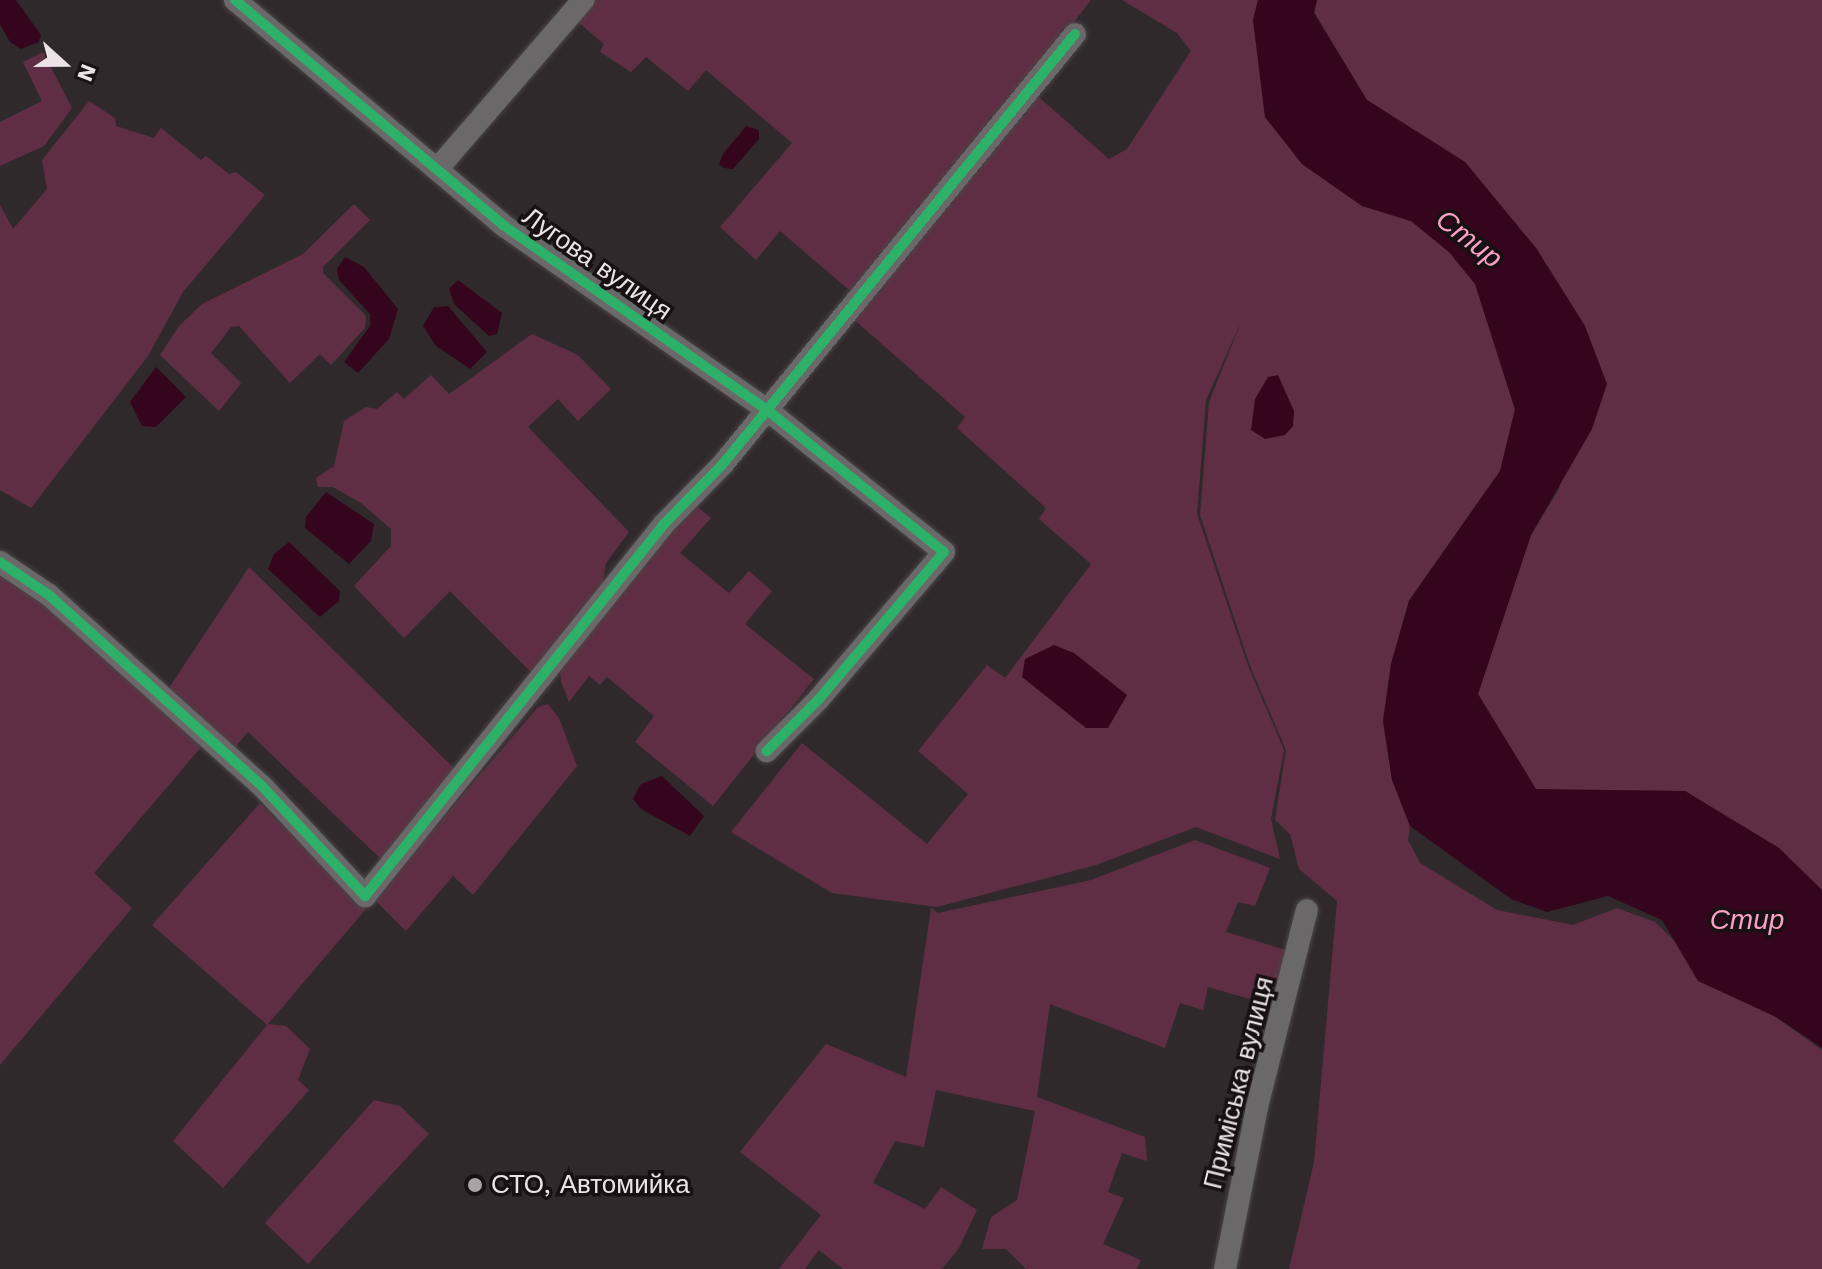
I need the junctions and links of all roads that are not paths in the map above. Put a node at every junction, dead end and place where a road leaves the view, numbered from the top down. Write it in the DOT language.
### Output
graph roads {
  1 [pos="235,0"];
  2 [pos="583,0"];
  3 [pos="1075,34"];
  4 [pos="439,167"];
  5 [pos="766,409"];
  6 [pos="0,562"];
  7 [pos="767,751"];
  8 [pos="1307,910"];
  9 [pos="1225,1269"];
  1 -- 4 [label="street, Лугова вулиця"];
  2 -- 4 [label="street"];
  3 -- 5 [label="street"];
  4 -- 5 [label="street, Лугова вулиця"];
  5 -- 6 [label="street"];
  5 -- 7 [label="street, Лугова вулиця"];
  8 -- 9 [label="street, Приміська вулиця"];
}
